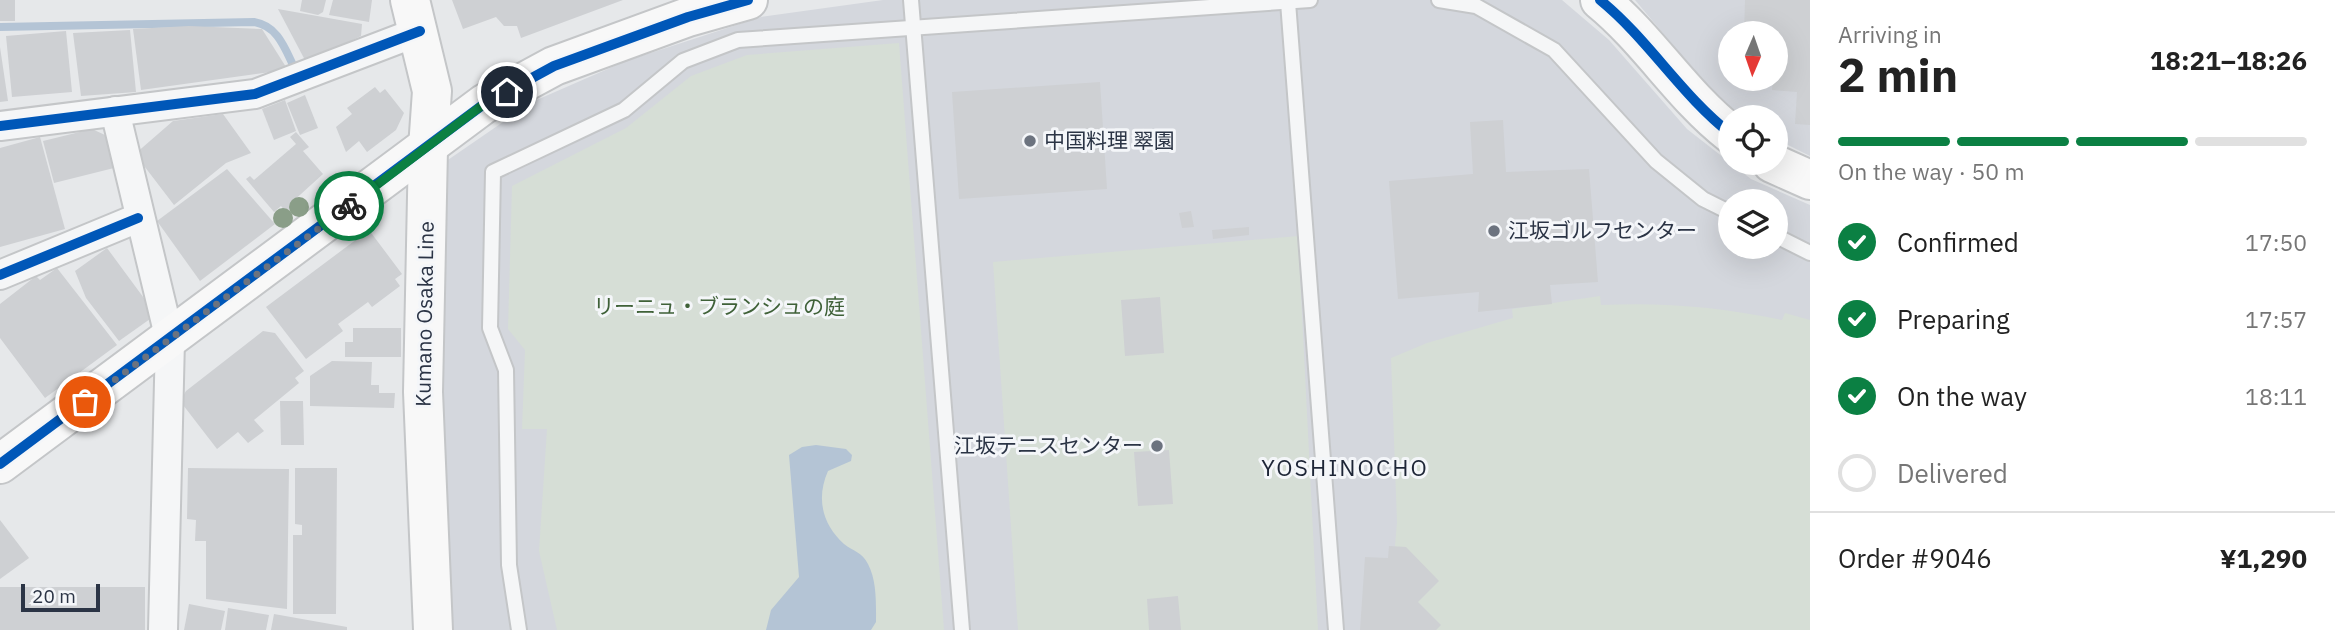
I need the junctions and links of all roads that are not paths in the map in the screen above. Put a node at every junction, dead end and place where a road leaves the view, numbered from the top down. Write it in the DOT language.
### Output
graph roads {
  1 [pos="748,0"];
  2 [pos="911,0"];
  3 [pos="1310,0"];
  4 [pos="1439,0"];
  5 [pos="1601,0"];
  6 [pos="1288,2"];
  7 [pos="1121,7"];
  8 [pos="415,16"];
  9 [pos="913,29"];
  10 [pos="115,111"];
  11 [pos="1718,124"];
  12 [pos="0,126"];
  13 [pos="428,148"];
  14 [pos="1788,170"];
  15 [pos="1810,180"];
  16 [pos="1718,206"];
  17 [pos="138,218"];
  18 [pos="1788,242"];
  19 [pos="1810,253"];
  20 [pos="0,275"];
  21 [pos="170,340"];
  22 [pos="0,464"];
  23 [pos="163,630"];
  24 [pos="433,630"];
  25 [pos="519,630"];
  26 [pos="962,630"];
  27 [pos="1336,630"];
  1 -- 13 [label="street"];
  2 -- 9 [label="lane"];
  3 -- 6 [label="lane"];
  4 -- 16 [label="lane"];
  5 -- 11 [label="street"];
  6 -- 7 [label="lane"];
  6 -- 27 [label="lane"];
  7 -- 9 [label="lane"];
  8 -- 10 [label="street"];
  8 -- 13 [label="street, Kumano Osaka Line"];
  9 -- 25 [label="lane"];
  9 -- 26 [label="lane"];
  10 -- 12 [label="street"];
  10 -- 17 [label="street"];
  13 -- 21 [label="street"];
  13 -- 24 [label="street, Kumano Osaka Line"];
  14 -- 15 [label="street"];
  17 -- 20 [label="street"];
  17 -- 21 [label="street"];
  18 -- 19 [label="lane"];
  21 -- 22 [label="street"];
  21 -- 23 [label="street"];
}
